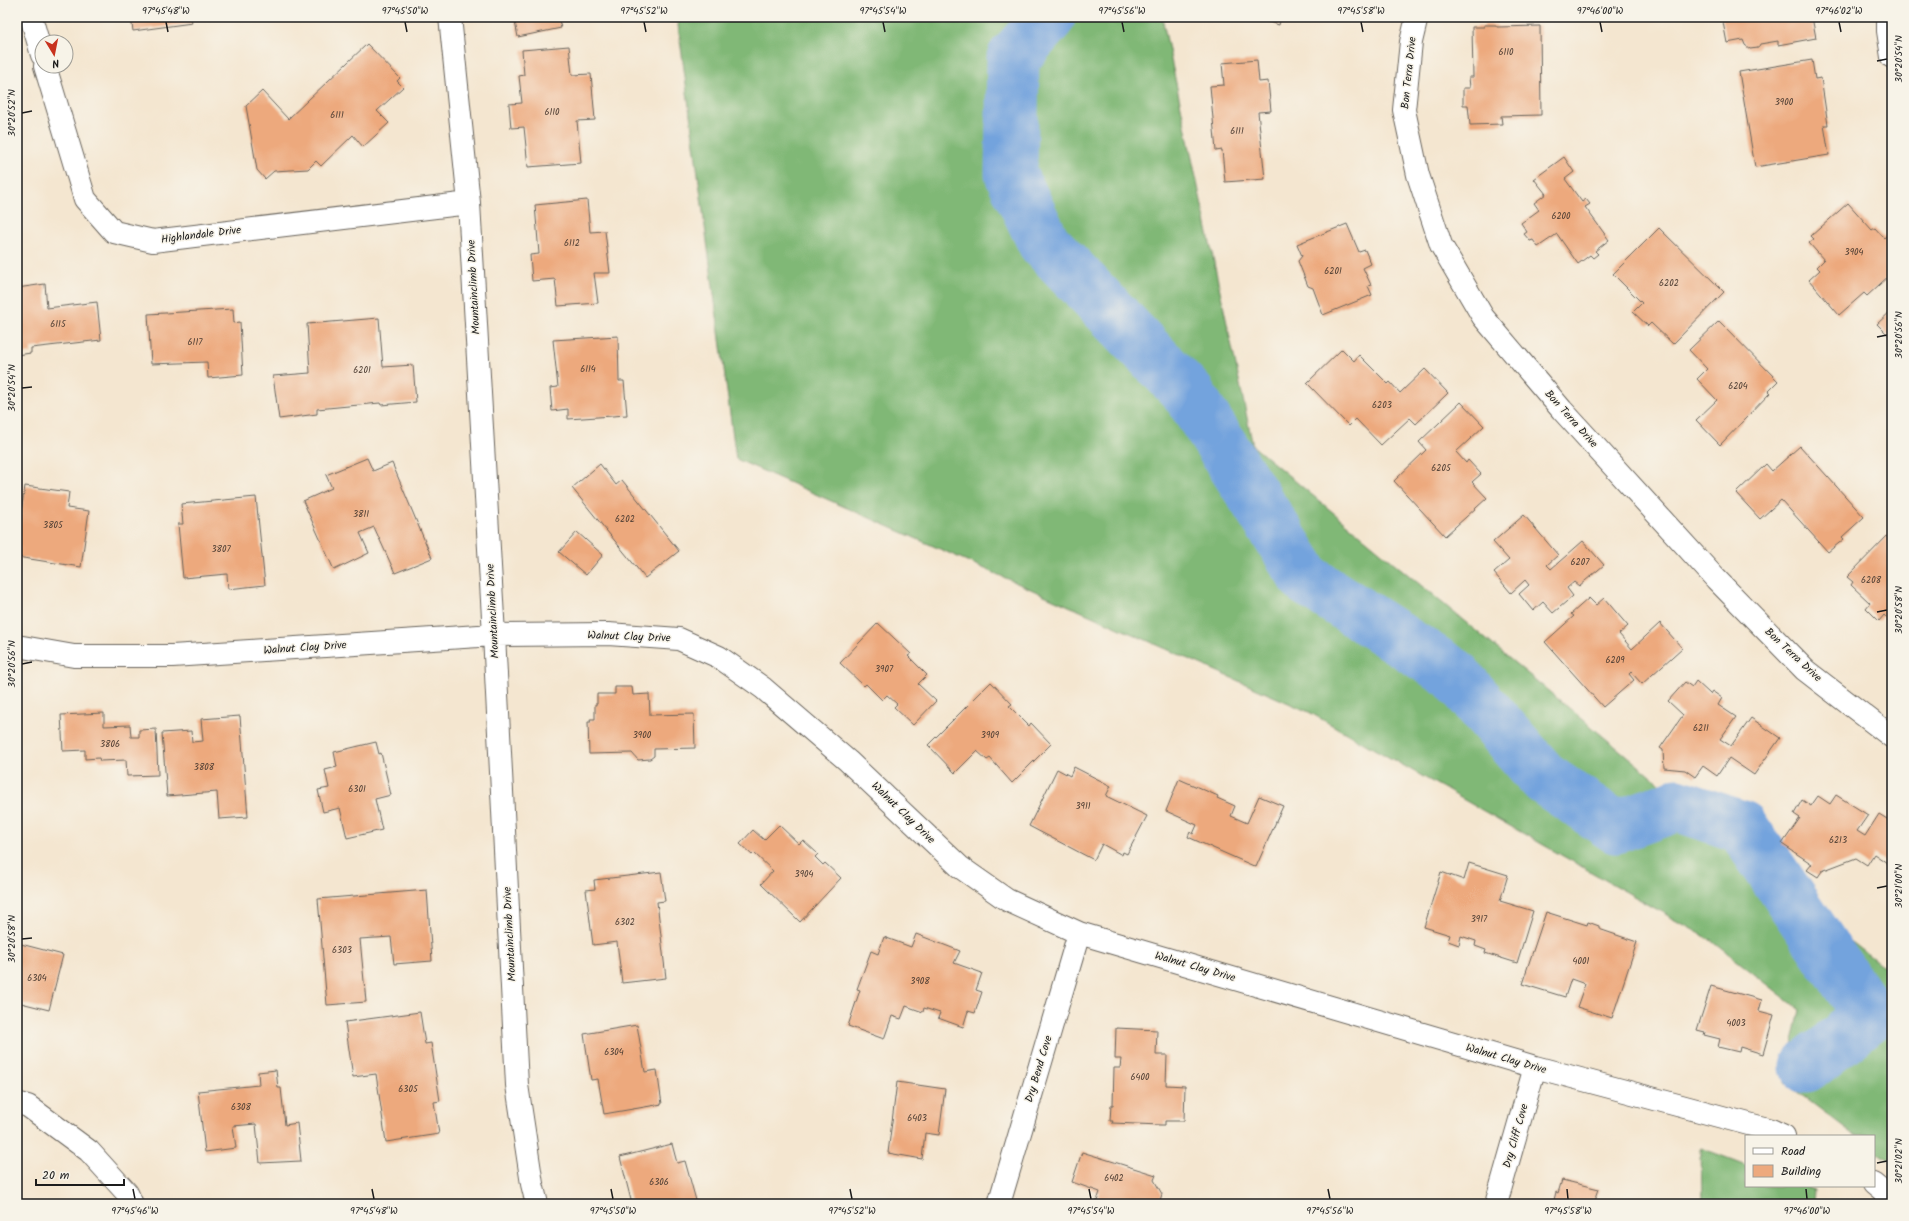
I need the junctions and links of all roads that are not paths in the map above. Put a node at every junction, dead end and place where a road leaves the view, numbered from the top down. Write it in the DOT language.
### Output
graph roads {
  1 [pos="31,17"];
  2 [pos="450,17"];
  3 [pos="1417,17"];
  4 [pos="1888,17"];
  5 [pos="36,34"];
  6 [pos="1892,57"];
  7 [pos="47,74"];
  8 [pos="469,203"];
  9 [pos="494,635"];
  10 [pos="17,646"];
  11 [pos="1892,737"];
  12 [pos="1079,933"];
  13 [pos="1535,1068"];
  14 [pos="17,1103"];
  15 [pos="1782,1135"];
  16 [pos="1875,1185"];
  17 [pos="1892,1199"];
  18 [pos="132,1204"];
  19 [pos="537,1204"];
  20 [pos="999,1204"];
  21 [pos="1496,1204"];
  1 -- 5 [label="street"];
  2 -- 8 [label="street, Mountainclimb Drive"];
  3 -- 11 [label="street, Bon Terra Drive"];
  4 -- 6 [label="street"];
  7 -- 8 [label="street, Highlandale Drive"];
  8 -- 9 [label="street, Mountainclimb Drive"];
  9 -- 10 [label="street, Walnut Clay Drive"];
  9 -- 12 [label="street, Walnut Clay Drive"];
  9 -- 19 [label="street, Mountainclimb Drive"];
  12 -- 13 [label="street, Walnut Clay Drive"];
  12 -- 20 [label="street, Dry Bend Cove"];
  13 -- 15 [label="street, Walnut Clay Drive"];
  13 -- 21 [label="street, Dry Cliff Cove"];
  14 -- 18 [label="street"];
  16 -- 17 [label="street"];
}
